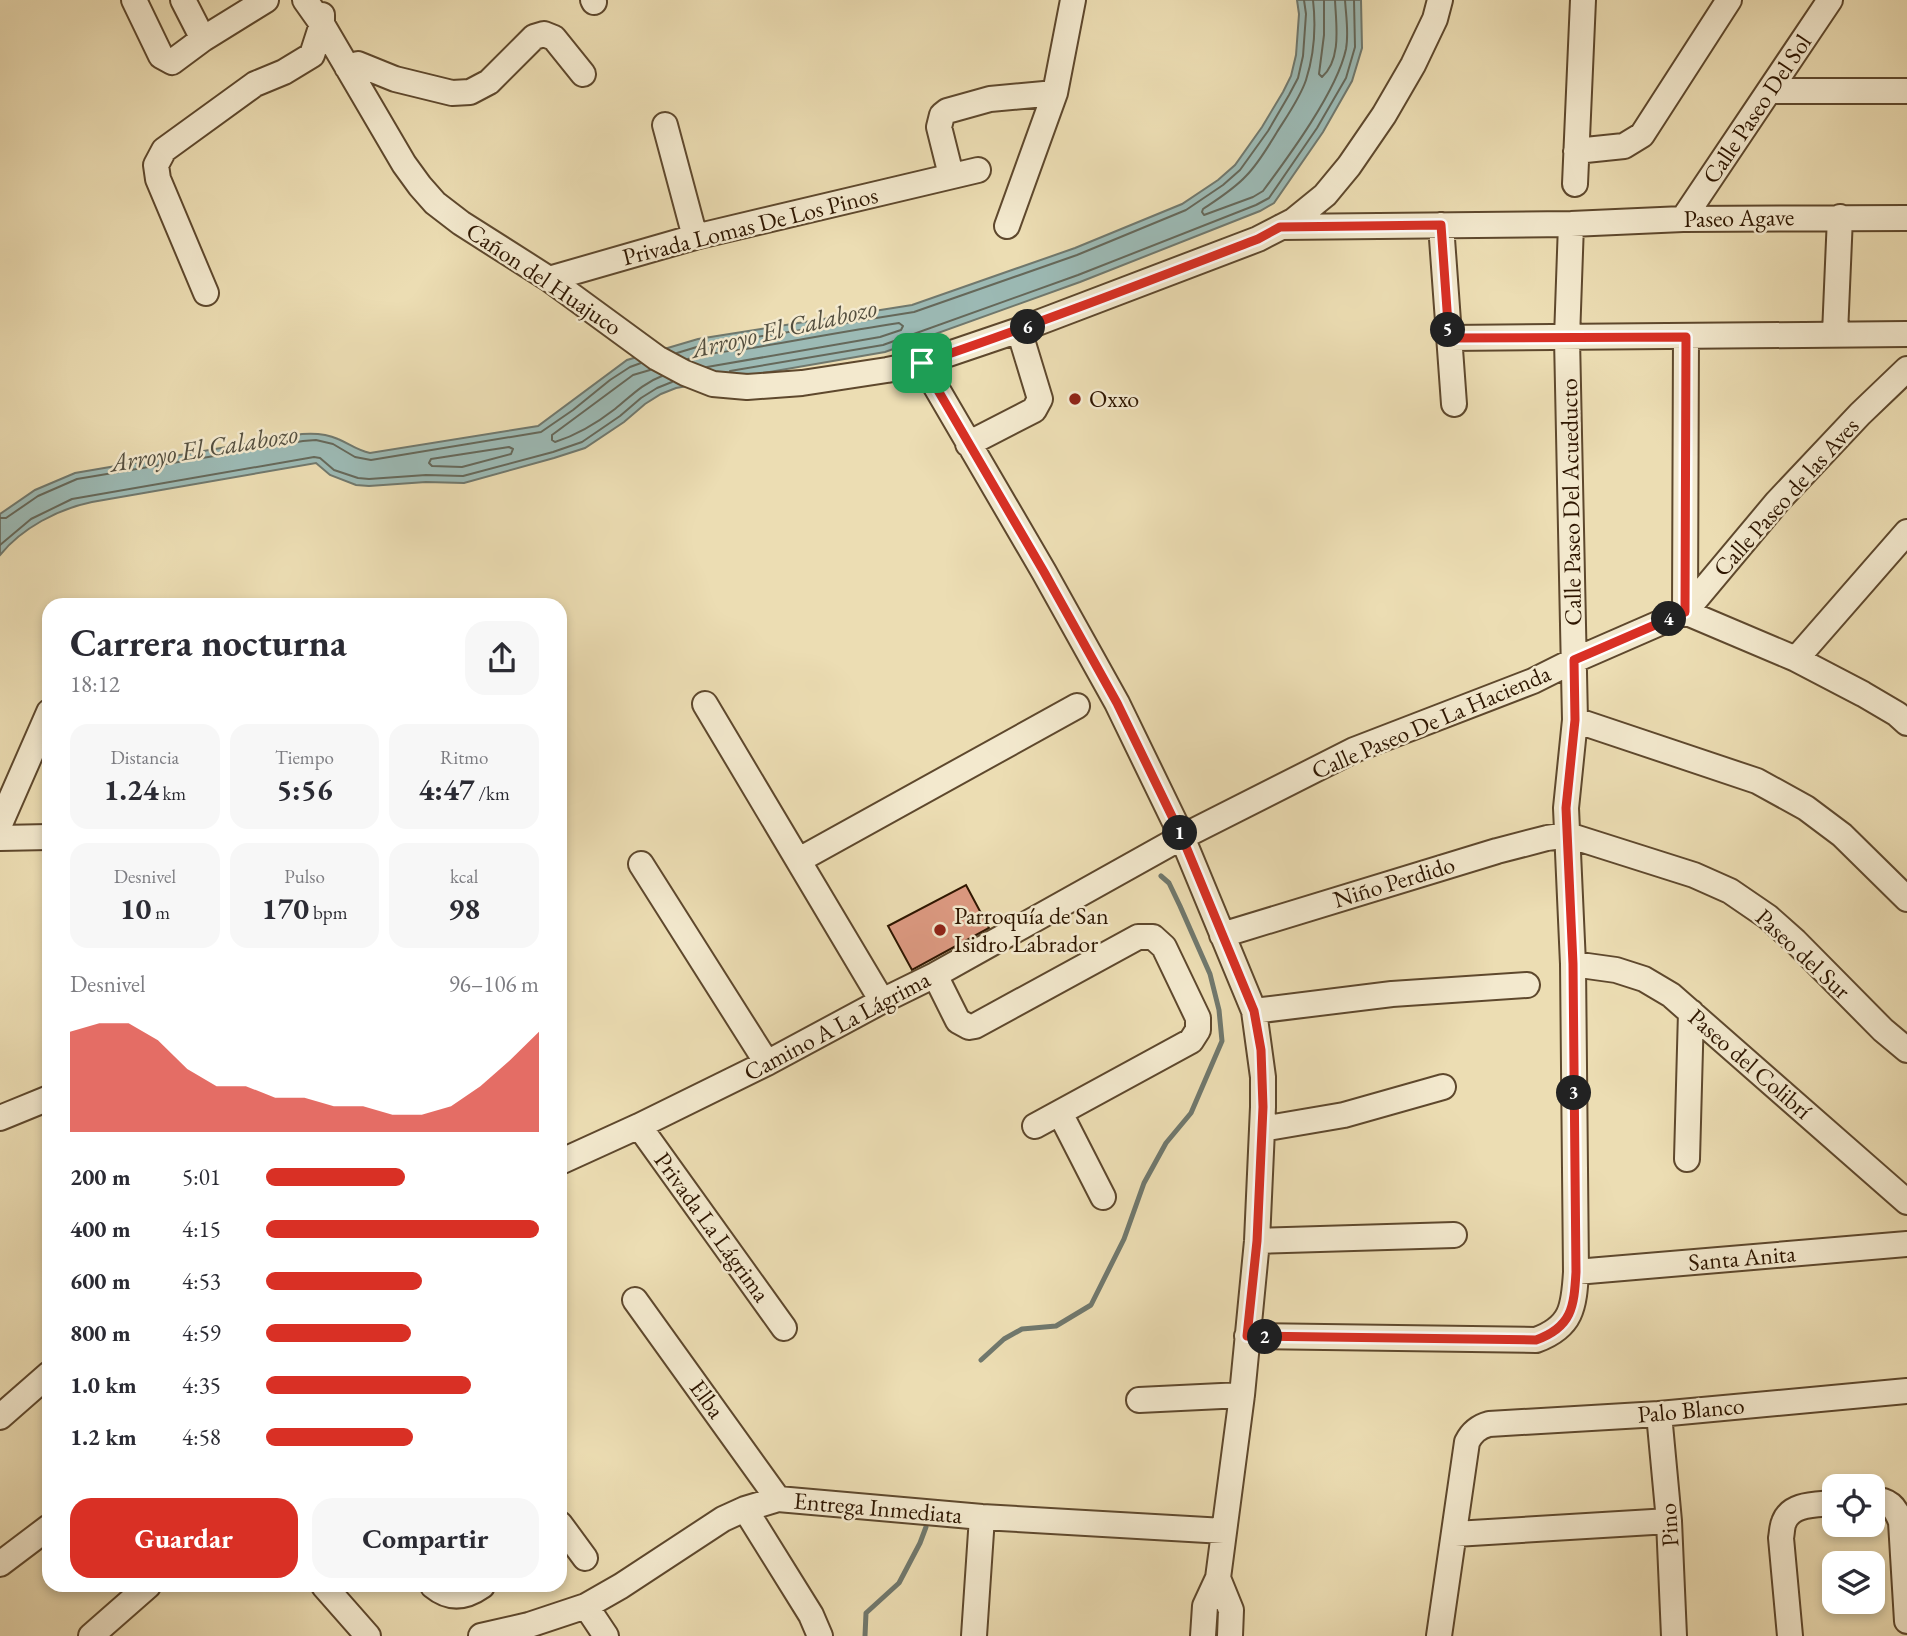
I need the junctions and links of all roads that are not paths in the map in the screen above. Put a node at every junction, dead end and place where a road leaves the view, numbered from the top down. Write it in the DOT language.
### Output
graph roads {
  1 [pos="134,0"];
  2 [pos="183,0"];
  3 [pos="266,0"];
  4 [pos="304,0"];
  5 [pos="1073,0"];
  6 [pos="1453,0"];
  7 [pos="1583,0"];
  8 [pos="1729,0"];
  9 [pos="1830,0"];
  10 [pos="1438,9"];
  11 [pos="322,12"];
  12 [pos="203,39"];
  13 [pos="347,67"];
  14 [pos="583,74"];
  15 [pos="1770,91"];
  16 [pos="1907,91"];
  17 [pos="1055,93"];
  18 [pos="666,125"];
  19 [pos="1576,151"];
  20 [pos="978,170"];
  21 [pos="951,175"];
  22 [pos="1575,184"];
  23 [pos="1840,217"];
  24 [pos="1907,218"];
  25 [pos="1684,219"];
  26 [pos="1571,224"];
  27 [pos="1441,225"];
  28 [pos="1007,226"];
  29 [pos="1280,227"];
  30 [pos="695,237"];
  31 [pos="549,279"];
  32 [pos="206,293"];
  33 [pos="1019,330"];
  34 [pos="1835,334"];
  35 [pos="1907,334"];
  36 [pos="1686,337"];
  37 [pos="1449,338"];
  38 [pos="1567,338"];
  39 [pos="922,363"];
  40 [pos="1907,369"];
  41 [pos="1454,404"];
  42 [pos="968,444"];
  43 [pos="1907,532"];
  44 [pos="1685,612"];
  45 [pos="1796,659"];
  46 [pos="1574,660"];
  47 [pos="705,704"];
  48 [pos="1077,706"];
  49 [pos="1904,713"];
  50 [pos="1575,720"];
  51 [pos="42,728"];
  52 [pos="0,824"];
  53 [pos="1568,835"];
  54 [pos="42,837"];
  55 [pos="1182,837"];
  56 [pos="0,838"];
  57 [pos="799,860"];
  58 [pos="641,864"];
  59 [pos="1907,899"];
  60 [pos="1222,935"];
  61 [pos="1573,964"];
  62 [pos="935,975"];
  63 [pos="1527,985"];
  64 [pos="883,1001"];
  65 [pos="1254,1011"];
  66 [pos="1691,1012"];
  67 [pos="1907,1050"];
  68 [pos="767,1063"];
  69 [pos="1443,1087"];
  70 [pos="42,1101"];
  71 [pos="1060,1113"];
  72 [pos="0,1118"];
  73 [pos="639,1126"];
  74 [pos="1034,1126"];
  75 [pos="1262,1129"];
  76 [pos="567,1159"];
  77 [pos="1687,1159"];
  78 [pos="1103,1197"];
  79 [pos="1907,1202"];
  80 [pos="1454,1235"];
  81 [pos="1257,1241"];
  82 [pos="1907,1244"];
  83 [pos="1576,1272"];
  84 [pos="635,1300"];
  85 [pos="784,1328"];
  86 [pos="1247,1336"];
  87 [pos="42,1380"];
  88 [pos="1907,1391"];
  89 [pos="1242,1395"];
  90 [pos="1139,1400"];
  91 [pos="1659,1414"];
  92 [pos="0,1417"];
  93 [pos="778,1499"];
  94 [pos="1885,1500"];
  95 [pos="1822,1504"];
  96 [pos="745,1509"];
  97 [pos="982,1517"];
  98 [pos="1669,1521"];
  99 [pos="1224,1531"];
  100 [pos="42,1532"];
  101 [pos="1455,1534"];
  102 [pos="567,1535"];
  103 [pos="585,1558"];
  104 [pos="0,1564"];
  105 [pos="1219,1578"];
  106 [pos="141,1592"];
  107 [pos="334,1592"];
  108 [pos="441,1592"];
  109 [pos="471,1592"];
  110 [pos="586,1606"];
  111 [pos="1907,1620"];
  112 [pos="91,1636"];
  113 [pos="368,1636"];
  114 [pos="481,1636"];
  115 [pos="606,1636"];
  116 [pos="820,1636"];
  117 [pos="974,1636"];
  118 [pos="1203,1636"];
  119 [pos="1230,1636"];
  120 [pos="1439,1636"];
  121 [pos="1674,1636"];
  122 [pos="1790,1636"];
  1 -- 12 [label="street"];
  2 -- 12 [label="street"];
  3 -- 12 [label="street"];
  4 -- 11 [label="street, Cañon del Huajuco"];
  5 -- 17 [label="street"];
  6 -- 10 [label="street, Cañon del Huajuco"];
  7 -- 19 [label="street"];
  8 -- 19 [label="street"];
  9 -- 15 [label="street, Calle Paseo Del Sol"];
  10 -- 29 [label="street, Cañon del Huajuco"];
  11 -- 13 [label="street, Cañon del Huajuco"];
  11 -- 32 [label="street"];
  13 -- 14 [label="street"];
  13 -- 31 [label="street, Cañon del Huajuco"];
  15 -- 16 [label="street"];
  15 -- 25 [label="street, Calle Paseo Del Sol"];
  17 -- 21 [label="street"];
  17 -- 28 [label="street"];
  18 -- 30 [label="street"];
  19 -- 22 [label="street"];
  20 -- 21 [label="street, Privada Lomas De Los Pinos"];
  21 -- 30 [label="street, Privada Lomas De Los Pinos"];
  23 -- 24 [label="street, Paseo Agave"];
  23 -- 25 [label="street, Paseo Agave"];
  23 -- 34 [label="street"];
  25 -- 26 [label="street, Paseo Agave"];
  26 -- 27 [label="street"];
  26 -- 38 [label="street, Calle Paseo Del Acueducto"];
  27 -- 29 [label="street"];
  27 -- 37 [label="street"];
  29 -- 33 [label="street, Cañon del Huajuco"];
  30 -- 31 [label="street, Privada Lomas De Los Pinos"];
  31 -- 39 [label="street, Cañon del Huajuco"];
  33 -- 39 [label="street, Cañon del Huajuco"];
  33 -- 42 [label="street"];
  34 -- 35 [label="street"];
  34 -- 36 [label="street"];
  36 -- 38 [label="street"];
  36 -- 44 [label="street, Calle Paseo de las Aves"];
  37 -- 38 [label="street"];
  37 -- 41 [label="street"];
  38 -- 46 [label="street, Calle Paseo Del Acueducto"];
  39 -- 42 [label="street"];
  40 -- 44 [label="street, Calle Paseo de las Aves"];
  42 -- 55 [label="street"];
  43 -- 45 [label="street"];
  44 -- 45 [label="street"];
  44 -- 46 [label="street, Calle Paseo De La Hacienda"];
  45 -- 49 [label="street"];
  46 -- 50 [label="street, Calle Paseo Del Acueducto"];
  46 -- 55 [label="street, Calle Paseo De La Hacienda"];
  47 -- 57 [label="street"];
  48 -- 57 [label="street"];
  50 -- 53 [label="street, Calle Paseo Del Acueducto"];
  50 -- 59 [label="street"];
  51 -- 52 [label="street"];
  53 -- 60 [label="street, Niño Perdido"];
  53 -- 61 [label="street, Calle Paseo Del Acueducto"];
  53 -- 67 [label="street, Paseo del Sur"];
  54 -- 56 [label="street"];
  55 -- 60 [label="street"];
  55 -- 62 [label="street, Camino A La Lágrima"];
  57 -- 64 [label="street"];
  58 -- 68 [label="street"];
  60 -- 65 [label="street"];
  61 -- 66 [label="street, Paseo del Colibrí"];
  61 -- 83 [label="street, Calle Paseo Del Acueducto"];
  62 -- 64 [label="street, Camino A La Lágrima"];
  62 -- 71 [label="street"];
  63 -- 65 [label="street"];
  64 -- 68 [label="street, Camino A La Lágrima"];
  65 -- 75 [label="street"];
  66 -- 77 [label="street"];
  66 -- 79 [label="street, Paseo del Colibrí"];
  68 -- 73 [label="street, Camino A La Lágrima"];
  69 -- 75 [label="street"];
  70 -- 72 [label="street"];
  71 -- 74 [label="street"];
  71 -- 78 [label="street"];
  73 -- 76 [label="street, Camino A La Lágrima"];
  73 -- 85 [label="street, Privada La Lágrima"];
  75 -- 81 [label="street"];
  80 -- 81 [label="street"];
  81 -- 86 [label="street"];
  82 -- 83 [label="street, Santa Anita"];
  83 -- 86 [label="street, Calle Paseo Del Acueducto"];
  84 -- 93 [label="street, Elba"];
  86 -- 89 [label="street"];
  87 -- 92 [label="street"];
  88 -- 91 [label="street, Palo Blanco"];
  89 -- 90 [label="street"];
  89 -- 99 [label="street"];
  91 -- 98 [label="street, Pino"];
  91 -- 101 [label="street, Palo Blanco"];
  93 -- 96 [label="street, Entrega Inmediata"];
  93 -- 97 [label="street, Entrega Inmediata"];
  94 -- 111 [label="street"];
  95 -- 122 [label="street"];
  96 -- 110 [label="street, Entrega Inmediata"];
  96 -- 116 [label="street"];
  97 -- 99 [label="street, Entrega Inmediata"];
  97 -- 117 [label="street"];
  98 -- 101 [label="street"];
  98 -- 121 [label="street, Pino"];
  99 -- 105 [label="street"];
  100 -- 104 [label="street"];
  101 -- 120 [label="street"];
  102 -- 103 [label="street"];
  105 -- 118 [label="street"];
  105 -- 119 [label="street"];
  106 -- 112 [label="street"];
  107 -- 113 [label="street"];
  108 -- 109 [label="street"];
  110 -- 114 [label="street, Entrega Inmediata"];
  110 -- 115 [label="street"];
}
